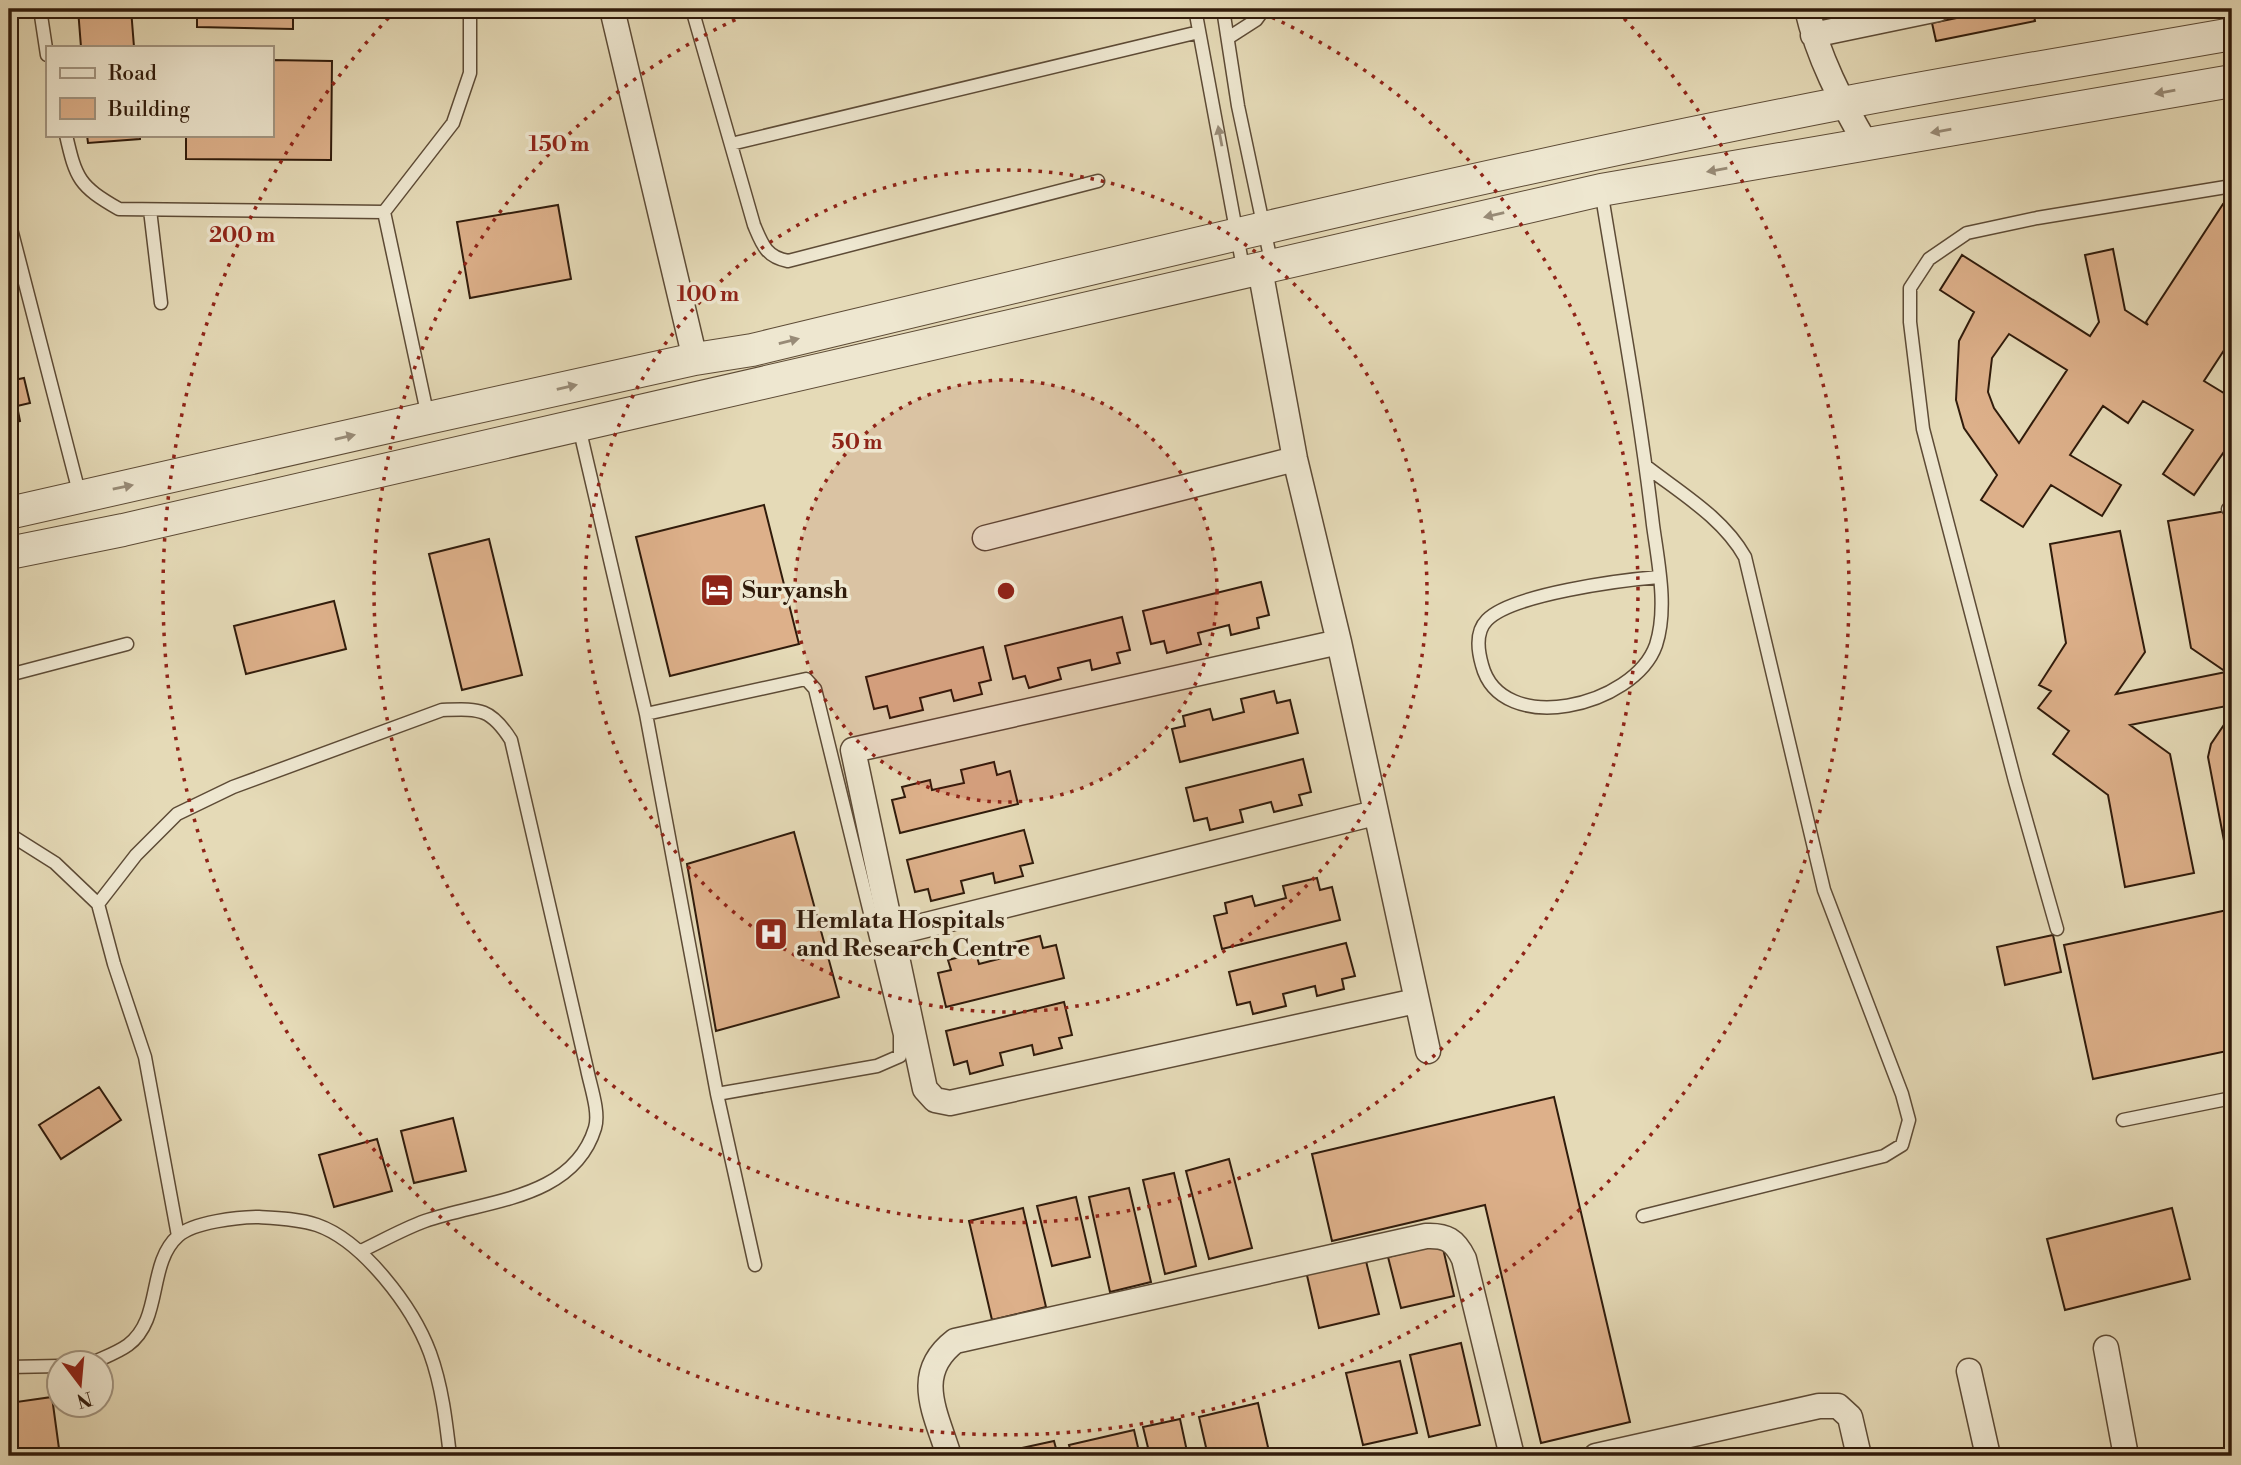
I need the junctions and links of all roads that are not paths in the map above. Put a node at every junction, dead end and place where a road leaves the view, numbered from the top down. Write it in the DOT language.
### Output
graph roads {
  1 [pos="40,9"];
  2 [pos="470,9"];
  3 [pos="612,9"];
  4 [pos="692,9"];
  5 [pos="1195,9"];
  6 [pos="1223,9"];
  7 [pos="1264,9"];
  8 [pos="1807,9"];
  9 [pos="1938,9"];
  10 [pos="1199,32"];
  11 [pos="2232,34"];
  12 [pos="1813,35"];
  13 [pos="1228,38"];
  14 [pos="46,48"];
  15 [pos="2232,80"];
  16 [pos="1842,103"];
  17 [pos="66,136"];
  18 [pos="731,144"];
  19 [pos="1866,144"];
  20 [pos="1098,181"];
  21 [pos="2232,186"];
  22 [pos="1601,190"];
  23 [pos="150,210"];
  24 [pos="384,212"];
  25 [pos="9,221"];
  26 [pos="1250,232"];
  27 [pos="1259,269"];
  28 [pos="160,303"];
  29 [pos="695,359"];
  30 [pos="428,418"];
  31 [pos="579,424"];
  32 [pos="1295,459"];
  33 [pos="1647,467"];
  34 [pos="80,496"];
  35 [pos="9,513"];
  36 [pos="985,538"];
  37 [pos="9,553"];
  38 [pos="1659,578"];
  39 [pos="1339,642"];
  40 [pos="127,645"];
  41 [pos="9,675"];
  42 [pos="646,714"];
  43 [pos="1375,813"];
  44 [pos="9,834"];
  45 [pos="98,904"];
  46 [pos="2057,929"];
  47 [pos="890,934"];
  48 [pos="1416,1001"];
  49 [pos="1427,1051"];
  50 [pos="716,1094"];
  51 [pos="2232,1098"];
  52 [pos="2123,1120"];
  53 [pos="1643,1216"];
  54 [pos="178,1236"];
  55 [pos="361,1251"];
  56 [pos="755,1265"];
  57 [pos="2106,1348"];
  58 [pos="116,1350"];
  59 [pos="46,1366"];
  60 [pos="9,1367"];
  61 [pos="1969,1371"];
  62 [pos="450,1456"];
  63 [pos="949,1456"];
  64 [pos="1512,1456"];
  65 [pos="1596,1456"];
  66 [pos="1859,1456"];
  67 [pos="1988,1456"];
  68 [pos="2126,1456"];
  1 -- 14 [label="lane"];
  2 -- 24 [label="lane"];
  3 -- 29 [label="street"];
  4 -- 18 [label="lane"];
  5 -- 10 [label="lane"];
  6 -- 13 [label="lane"];
  7 -- 13 [label="lane"];
  8 -- 12 [label="street"];
  9 -- 12 [label="street"];
  10 -- 18 [label="lane"];
  26 -- 10 [label="lane, one-way"];
  11 -- 16 [label="street"];
  12 -- 16 [label="street"];
  13 -- 26 [label="lane"];
  15 -- 19 [label="street, one-way"];
  16 -- 19 [label="street"];
  16 -- 26 [label="street"];
  17 -- 23 [label="lane"];
  18 -- 20 [label="lane"];
  19 -- 22 [label="street, one-way"];
  21 -- 46 [label="lane"];
  22 -- 27 [label="street, one-way"];
  22 -- 33 [label="lane"];
  23 -- 24 [label="lane"];
  23 -- 28 [label="lane"];
  24 -- 30 [label="lane"];
  25 -- 34 [label="lane"];
  26 -- 27 [label="lane"];
  26 -- 27 [label="lane"];
  29 -- 26 [label="street, one-way"];
  27 -- 31 [label="street"];
  27 -- 32 [label="street"];
  30 -- 29 [label="street, one-way"];
  34 -- 30 [label="street, one-way"];
  31 -- 37 [label="street"];
  31 -- 42 [label="lane"];
  32 -- 36 [label="street"];
  32 -- 39 [label="street"];
  33 -- 38 [label="lane"];
  33 -- 53 [label="lane"];
  34 -- 35 [label="street"];
  38 -- 38 [label="lane"];
  39 -- 43 [label="street"];
  39 -- 47 [label="street"];
  40 -- 41 [label="lane"];
  42 -- 50 [label="lane"];
  42 -- 50 [label="lane"];
  43 -- 47 [label="street"];
  43 -- 48 [label="street"];
  44 -- 45 [label="lane"];
  45 -- 54 [label="lane"];
  45 -- 55 [label="lane"];
  47 -- 48 [label="street"];
  48 -- 49 [label="street"];
  50 -- 56 [label="lane"];
  51 -- 52 [label="lane"];
  54 -- 55 [label="lane"];
  54 -- 58 [label="lane"];
  55 -- 62 [label="lane"];
  57 -- 68 [label="street"];
  59 -- 60 [label="lane"];
  61 -- 67 [label="street"];
  63 -- 64 [label="street"];
  65 -- 66 [label="street"];
}
